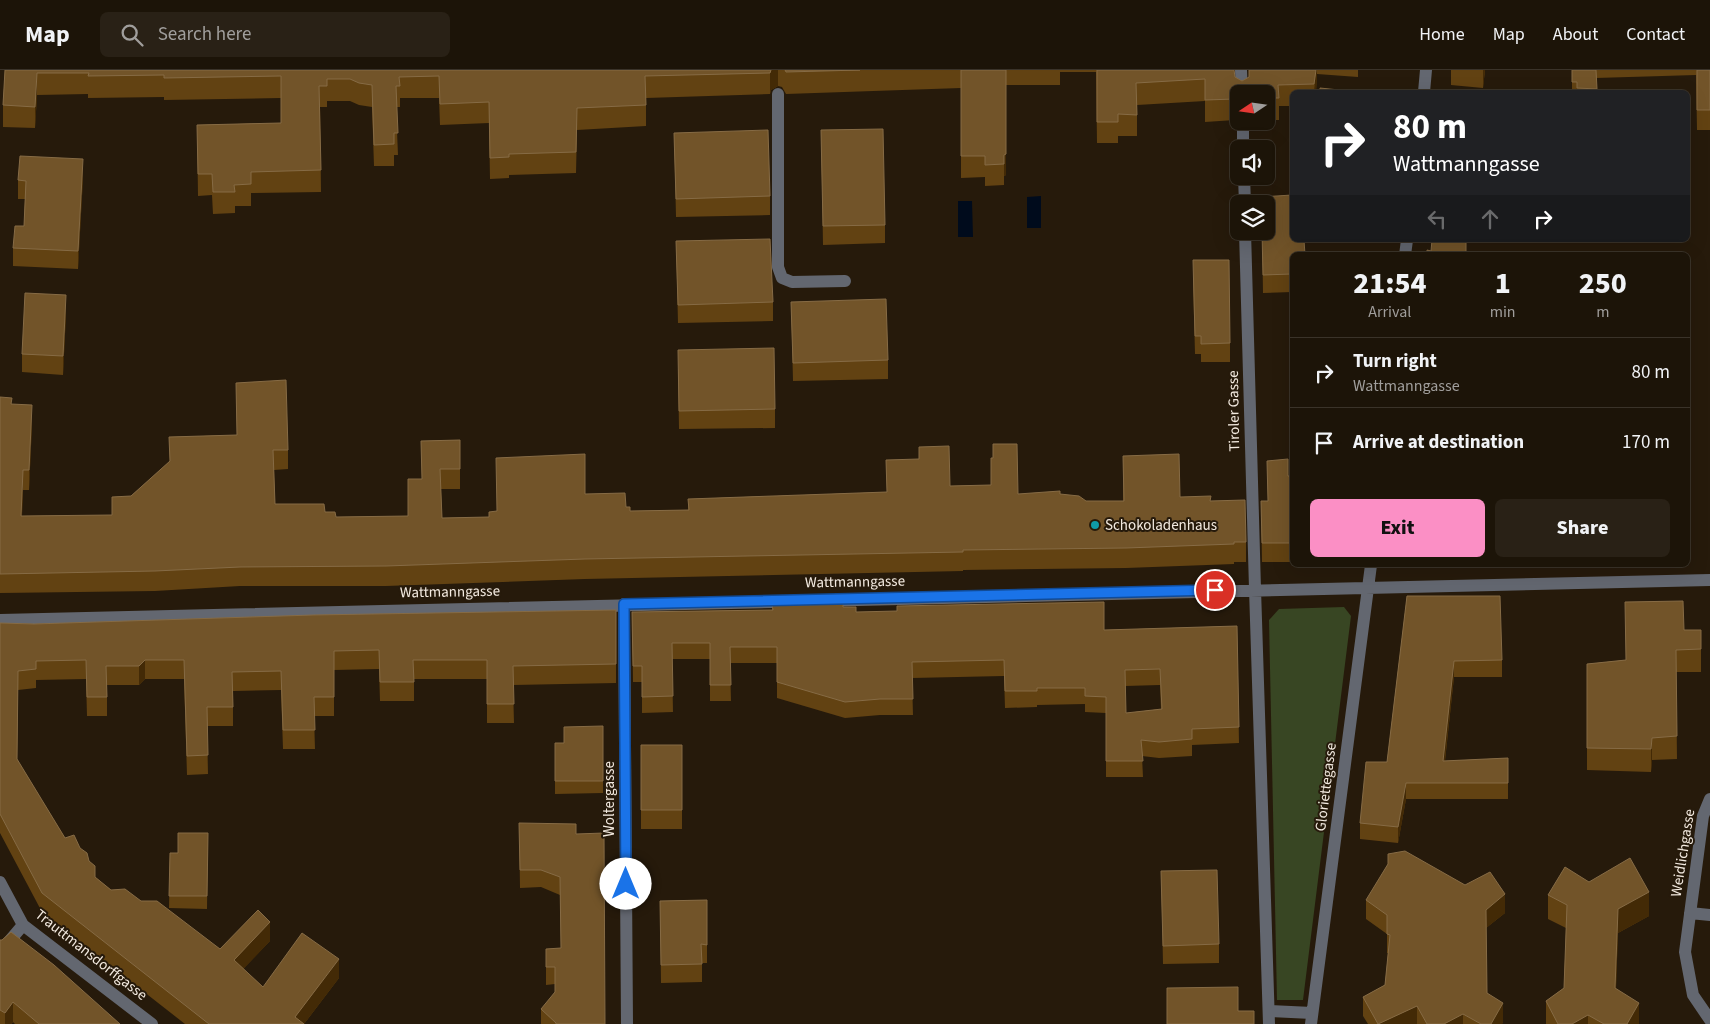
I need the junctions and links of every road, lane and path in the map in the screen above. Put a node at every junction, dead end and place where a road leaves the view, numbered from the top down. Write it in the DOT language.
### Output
graph roads {
  1 [pos="1241,70"];
  2 [pos="1426,70"];
  3 [pos="1242,85"];
  4 [pos="1424,90"];
  5 [pos="778,94"];
  6 [pos="1246,240"];
  7 [pos="845,281"];
  8 [pos="1371,567"];
  9 [pos="1710,580"];
  10 [pos="1368,587"];
  11 [pos="1255,589"];
  12 [pos="624,604"];
  13 [pos="0,620"];
  14 [pos="1710,799"];
  15 [pos="0,882"];
  16 [pos="1690,913"];
  17 [pos="1710,915"];
  18 [pos="23,925"];
  19 [pos="0,952"];
  20 [pos="1269,1018"];
  21 [pos="1311,1018"];
  22 [pos="1710,1020"];
  23 [pos="152,1024"];
  24 [pos="627,1024"];
  1 -- 3 [label="street"];
  2 -- 4 [label="street"];
  5 -- 7 [label="street"];
  6 -- 11 [label="street, Tiroler Gasse"];
  8 -- 10 [label="street, Gloriettegasse"];
  9 -- 10 [label="street, Wattmanngasse"];
  10 -- 11 [label="street, Wattmanngasse"];
  10 -- 21 [label="street, Gloriettegasse"];
  11 -- 12 [label="street, Wattmanngasse"];
  11 -- 20 [label="street, Gloriettegasse"];
  12 -- 13 [label="street, Wattmanngasse"];
  12 -- 24 [label="street, Woltergasse"];
  14 -- 16 [label="street, Weidlichgasse"];
  15 -- 18 [label="street, Trauttmansdorffgasse"];
  16 -- 17 [label="street, Weidlichgasse"];
  16 -- 22 [label="street, Weidlichgasse"];
  18 -- 19 [label="street"];
  18 -- 23 [label="street, Trauttmansdorffgasse"];
  20 -- 21 [label="street, Gloriettegasse"];
}
